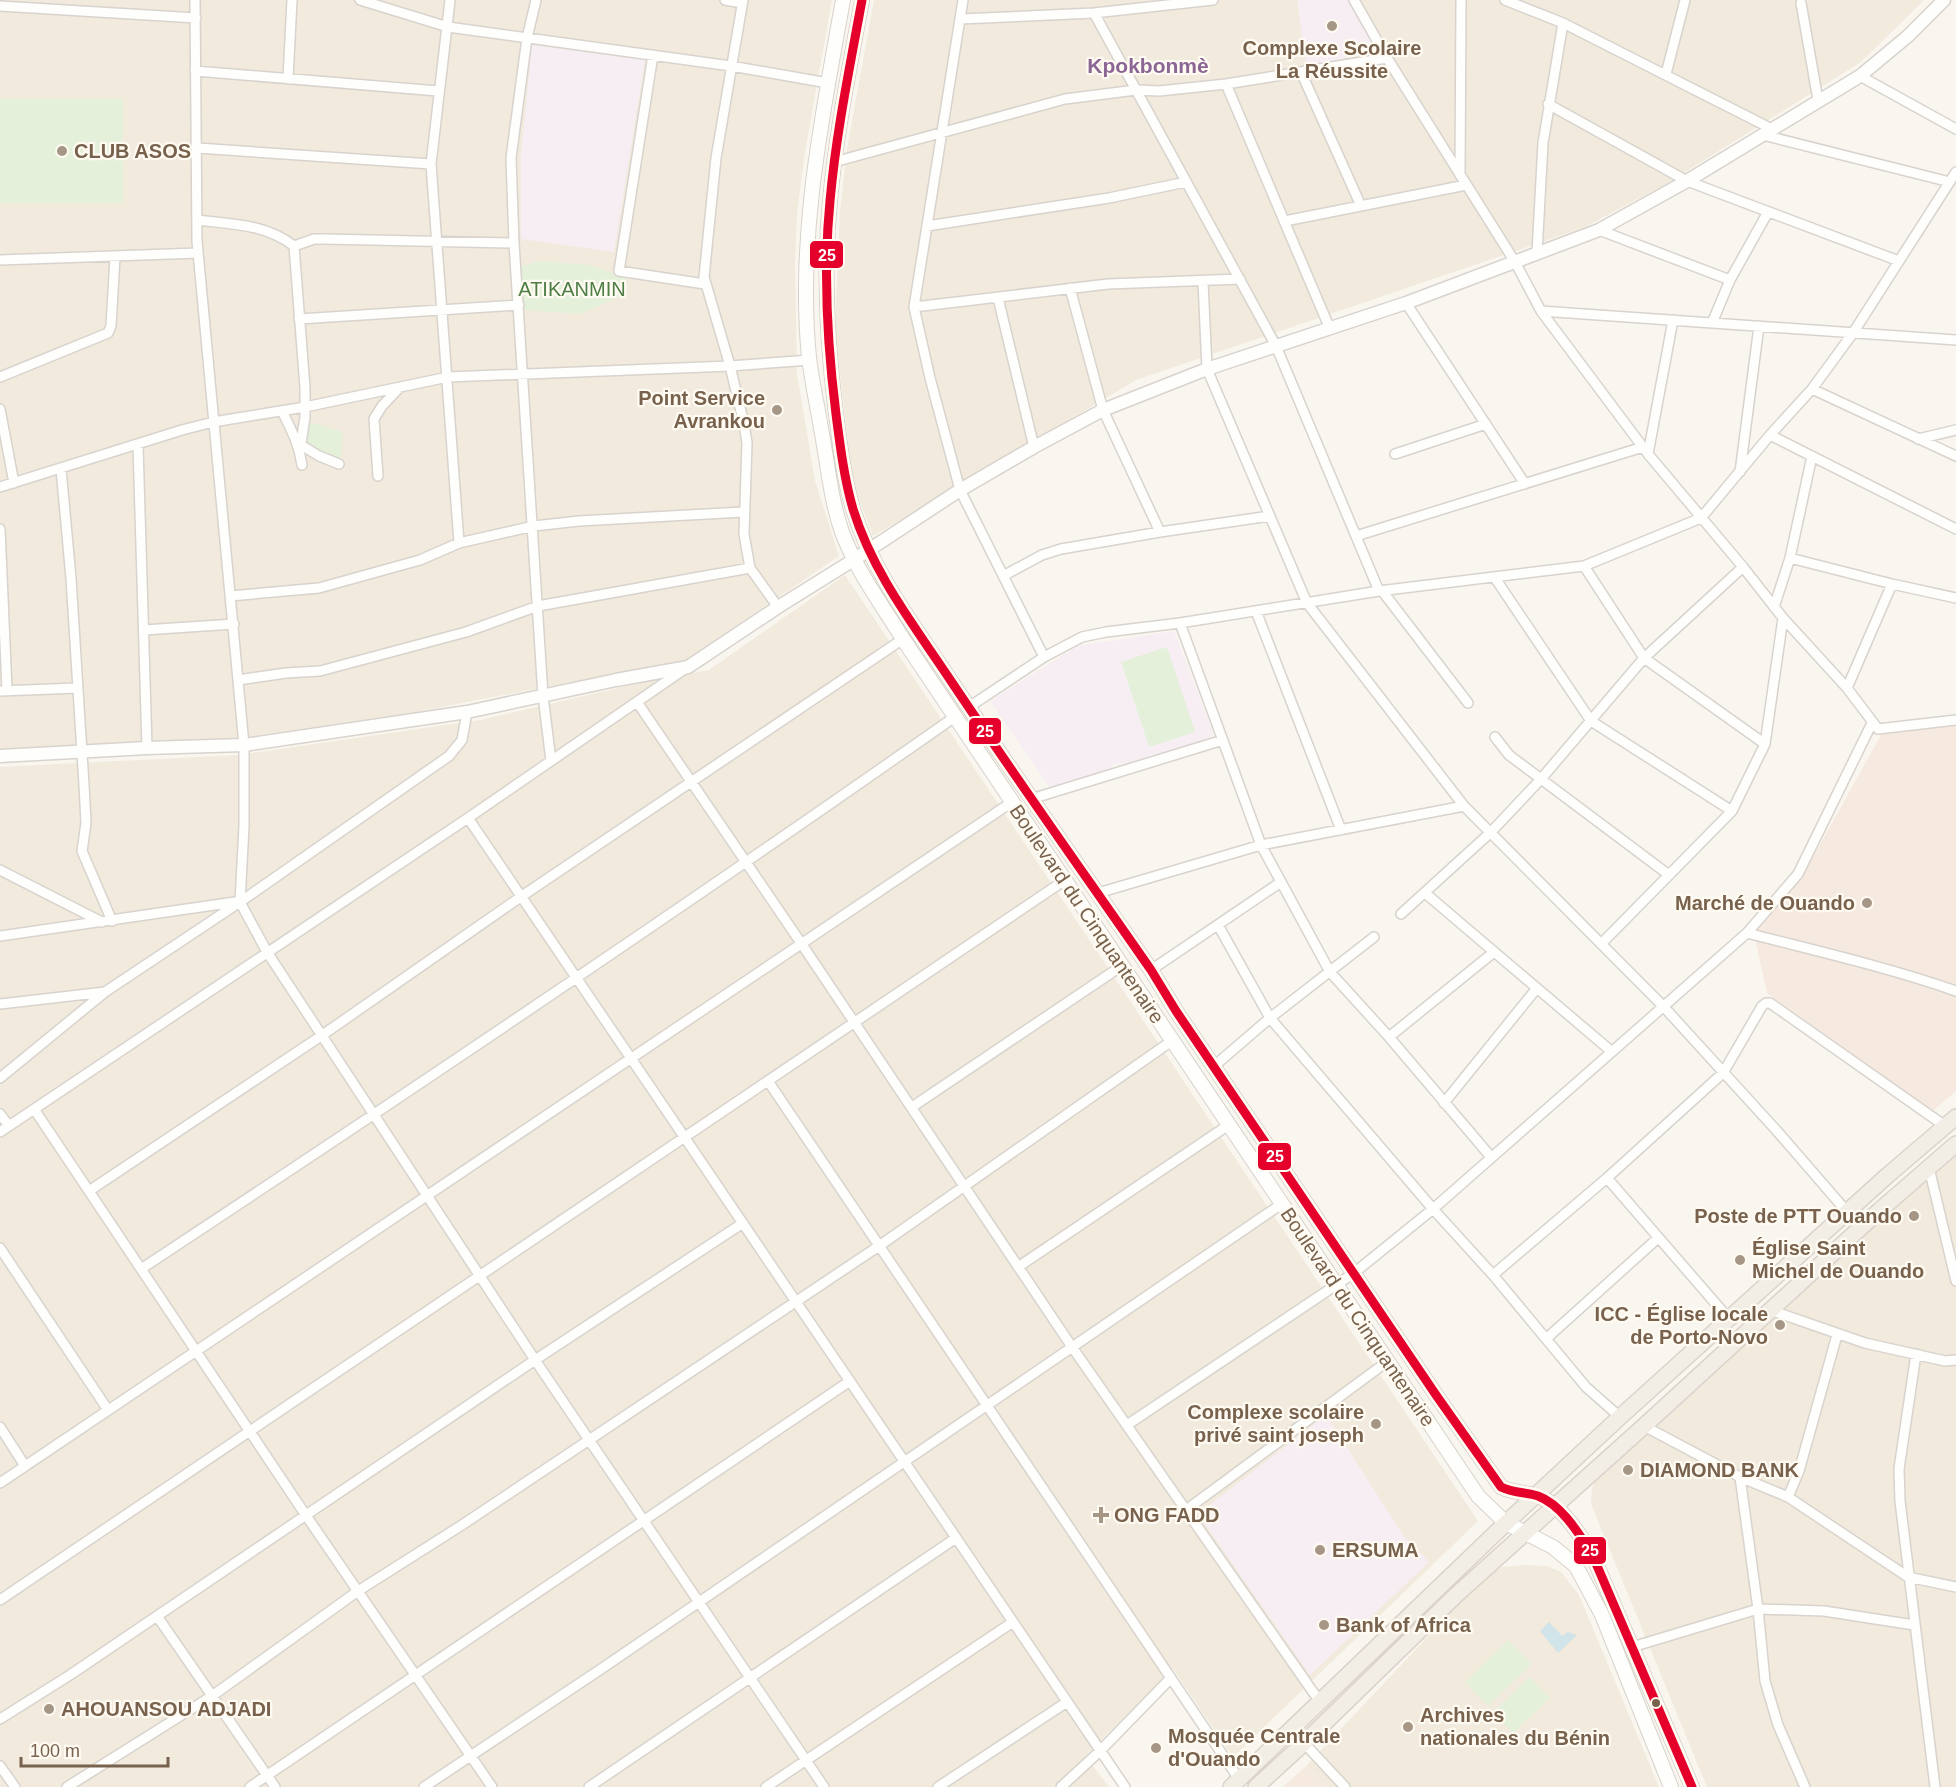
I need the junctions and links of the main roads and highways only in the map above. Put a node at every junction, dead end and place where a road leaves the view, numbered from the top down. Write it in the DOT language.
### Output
graph roads {
  1 [pos="843,0"];
  2 [pos="862,0"];
  3 [pos="1951,1122"];
  4 [pos="1956,1144"];
  5 [pos="1535,1495"];
  6 [pos="1554,1506"];
  7 [pos="1506,1523"];
  8 [pos="1526,1533"];
  9 [pos="1235,1783"];
  10 [pos="1256,1787"];
  11 [pos="1671,1787"];
  12 [pos="1692,1787"];
  1 -- 7 [label="main road, Boulevard du Cinquantenaire"];
  2 -- 5 [label="main road, Boulevard du Cinquantenaire"];
  3 -- 5 [label="highway"];
  4 -- 6 [label="highway"];
  5 -- 6 [label="main road, Boulevard du Cinquantenaire"];
  5 -- 7 [label="highway"];
  6 -- 8 [label="highway"];
  6 -- 12 [label="main road, Boulevard du Cinquantenaire"];
  7 -- 8 [label="main road, Boulevard du Cinquantenaire"];
  7 -- 9 [label="highway"];
  8 -- 10 [label="highway"];
  8 -- 11 [label="main road, Boulevard du Cinquantenaire"];
}
